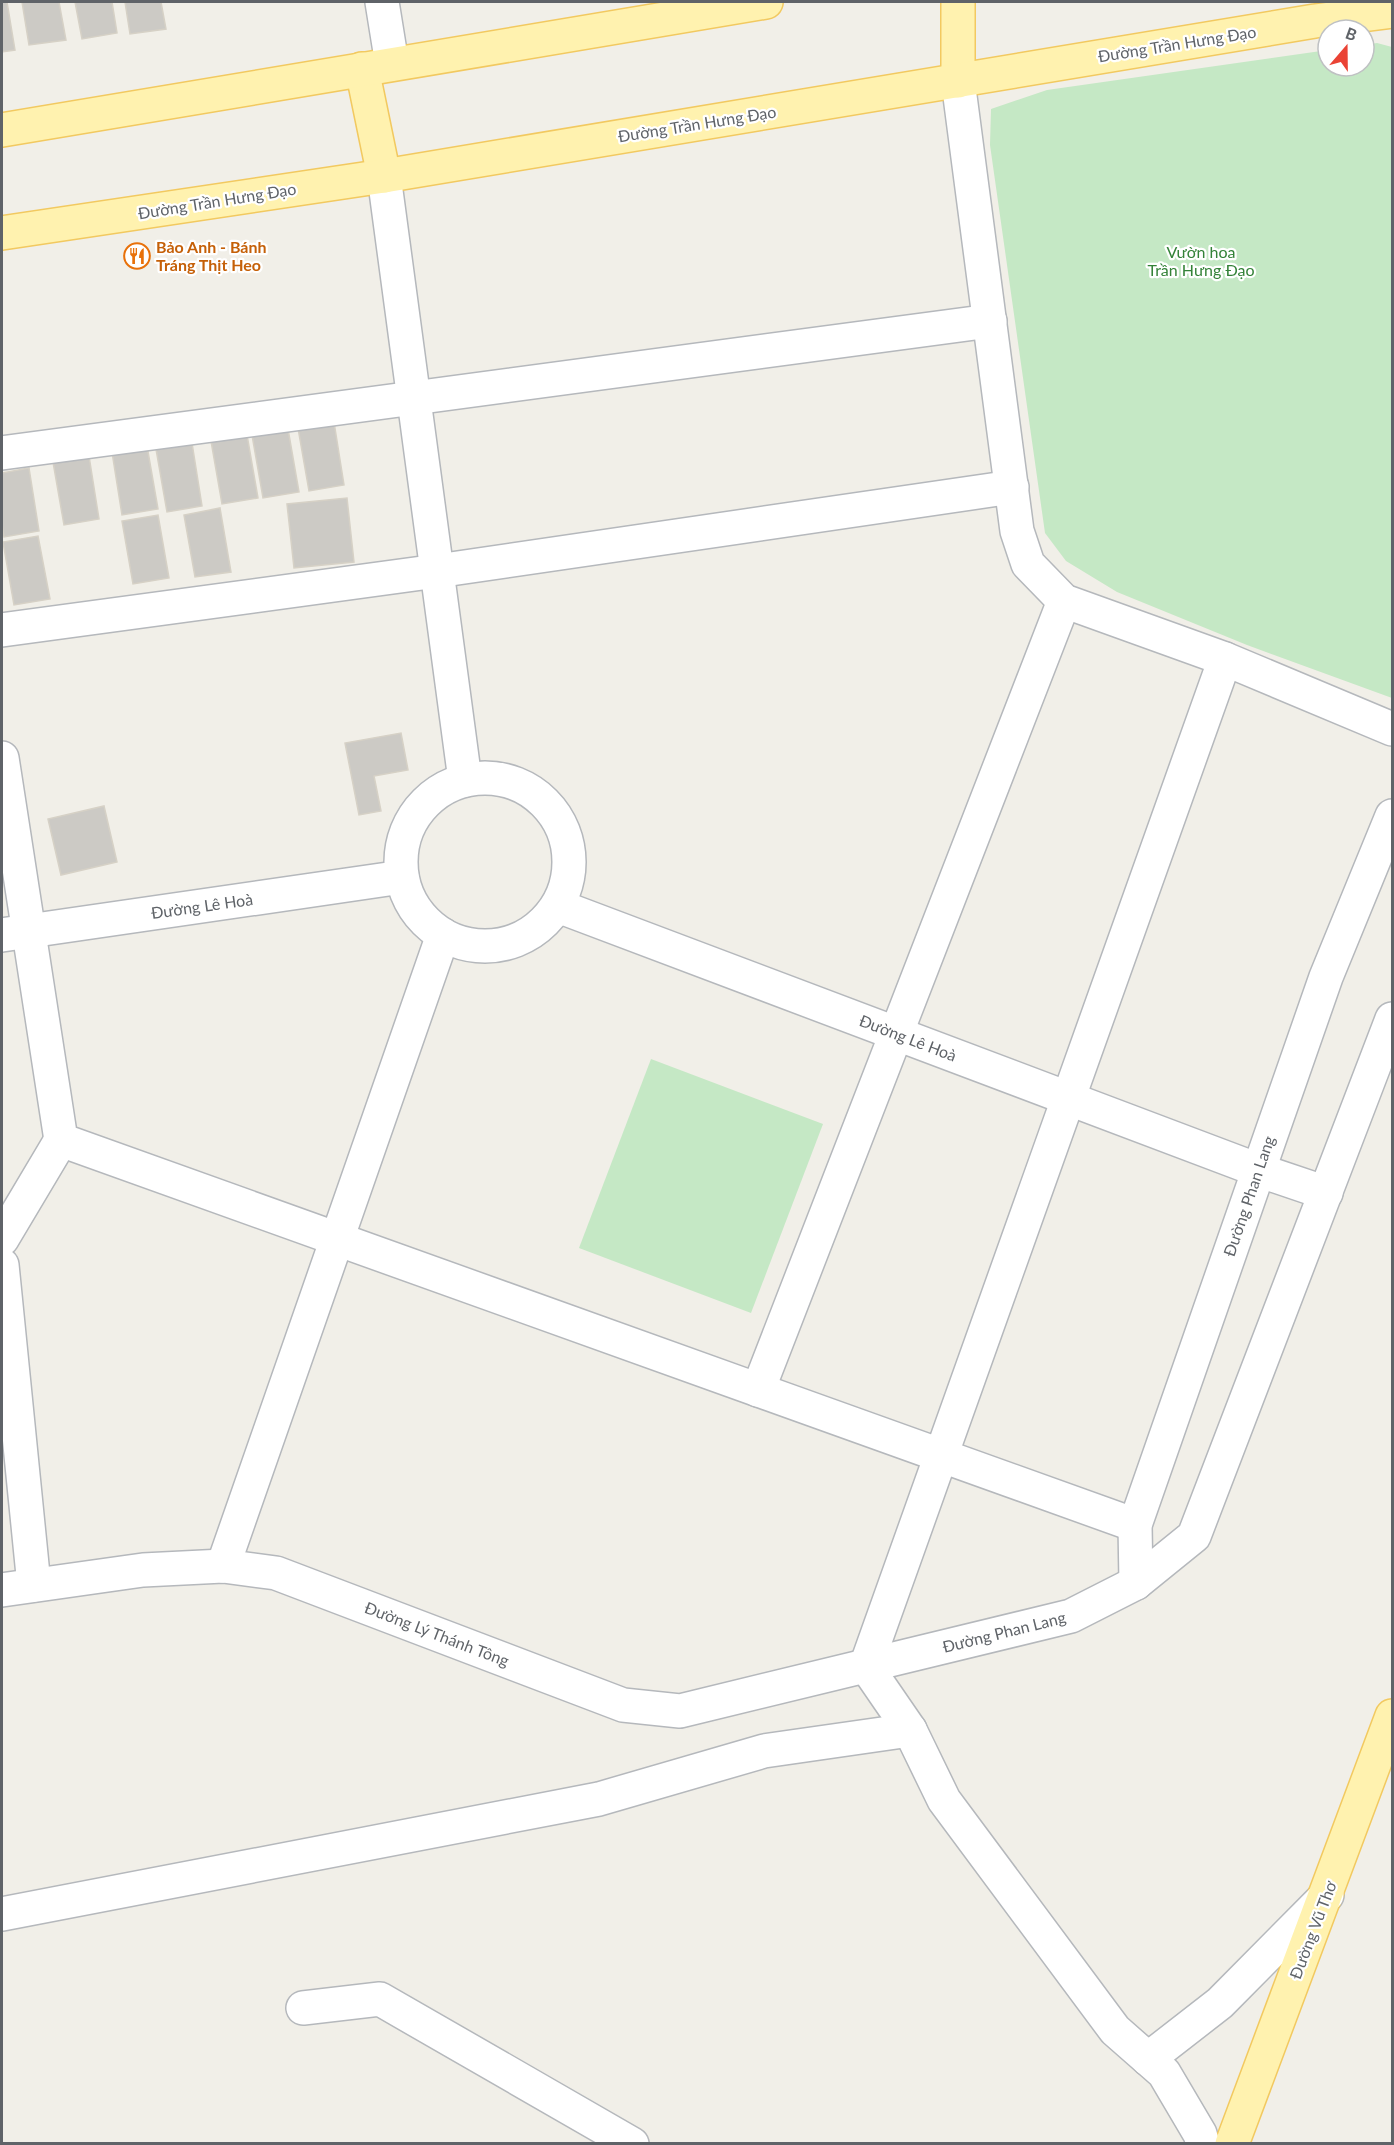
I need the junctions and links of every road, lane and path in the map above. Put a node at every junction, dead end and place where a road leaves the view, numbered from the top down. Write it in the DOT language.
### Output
graph roads {
  1 [pos="382,2"];
  2 [pos="766,2"];
  3 [pos="958,2"];
  4 [pos="1392,11"];
  5 [pos="377,66"];
  6 [pos="958,81"];
  7 [pos="2,130"];
  8 [pos="384,176"];
  9 [pos="2,233"];
  10 [pos="990,321"];
  11 [pos="414,398"];
  12 [pos="2,453"];
  13 [pos="1012,487"];
  14 [pos="437,571"];
  15 [pos="1064,601"];
  16 [pos="2,630"];
  17 [pos="1225,659"];
  18 [pos="1392,729"];
  19 [pos="2,758"];
  20 [pos="465,780"];
  21 [pos="1392,816"];
  22 [pos="402,877"];
  23 [pos="558,906"];
  24 [pos="15,933"];
  25 [pos="443,935"];
  26 [pos="1392,1019"];
  27 [pos="896,1033"];
  28 [pos="1068,1098"];
  29 [pos="61,1140"];
  30 [pos="1258,1170"];
  31 [pos="1326,1192"];
  32 [pos="2,1239"];
  33 [pos="337,1239"];
  34 [pos="2,1265"];
  35 [pos="758,1390"];
  36 [pos="941,1455"];
  37 [pos="1135,1525"];
  38 [pos="223,1566"];
  39 [pos="1136,1582"];
  40 [pos="34,1585"];
  41 [pos="2,1590"];
  42 [pos="866,1666"];
  43 [pos="1392,1716"];
  44 [pos="910,1730"];
  45 [pos="1327,1895"];
  46 [pos="2,1914"];
  47 [pos="303,2008"];
  48 [pos="1148,2059"];
  49 [pos="632,2144"];
  50 [pos="1203,2144"];
  51 [pos="1232,2144"];
  1 -- 5 [label="street"];
  2 -- 5 [label="main road"];
  3 -- 6 [label="main road"];
  4 -- 6 [label="main road, Đường Trần Hưng Đạo"];
  5 -- 7 [label="main road"];
  5 -- 8 [label="main road"];
  6 -- 8 [label="main road, Đường Trần Hưng Đạo"];
  6 -- 10 [label="street"];
  8 -- 9 [label="main road, Đường Trần Hưng Đạo"];
  8 -- 11 [label="street"];
  10 -- 11 [label="street"];
  10 -- 13 [label="street"];
  11 -- 12 [label="street"];
  11 -- 14 [label="street"];
  13 -- 14 [label="street"];
  13 -- 15 [label="street"];
  14 -- 16 [label="street"];
  14 -- 20 [label="street"];
  15 -- 17 [label="street"];
  15 -- 27 [label="street"];
  17 -- 18 [label="street"];
  17 -- 28 [label="street"];
  19 -- 24 [label="street"];
  20 -- 22 [label="street"];
  20 -- 23 [label="street"];
  21 -- 30 [label="street, Đường Phan Lang"];
  22 -- 24 [label="street, Đường Lê Hoà"];
  22 -- 25 [label="street"];
  23 -- 25 [label="street"];
  23 -- 27 [label="street, Đường Lê Hoà"];
  24 -- 29 [label="street"];
  25 -- 33 [label="street"];
  26 -- 31 [label="street, Đường Phan Lang"];
  27 -- 28 [label="street, Đường Lê Hoà"];
  27 -- 35 [label="street"];
  28 -- 30 [label="street, Đường Lê Hoà"];
  28 -- 36 [label="street"];
  29 -- 32 [label="street"];
  29 -- 33 [label="street"];
  30 -- 31 [label="street, Đường Lê Hoà"];
  30 -- 37 [label="street, Đường Phan Lang"];
  31 -- 39 [label="street, Đường Phan Lang"];
  33 -- 35 [label="street"];
  33 -- 38 [label="street"];
  34 -- 40 [label="street"];
  35 -- 36 [label="street"];
  36 -- 37 [label="street"];
  36 -- 42 [label="street"];
  37 -- 39 [label="street, Đường Phan Lang"];
  38 -- 40 [label="street, Đường Lý Thánh Tông"];
  38 -- 42 [label="street, Đường Lý Thánh Tông"];
  39 -- 42 [label="street, Đường Phan Lang"];
  40 -- 41 [label="street, Đường Lý Thánh Tông"];
  42 -- 44 [label="street"];
  43 -- 45 [label="main road, Đường Vũ Thơ"];
  44 -- 46 [label="street"];
  44 -- 48 [label="street"];
  45 -- 48 [label="street"];
  45 -- 51 [label="main road, Đường Vũ Thơ"];
  47 -- 49 [label="street"];
  48 -- 50 [label="street"];
}
